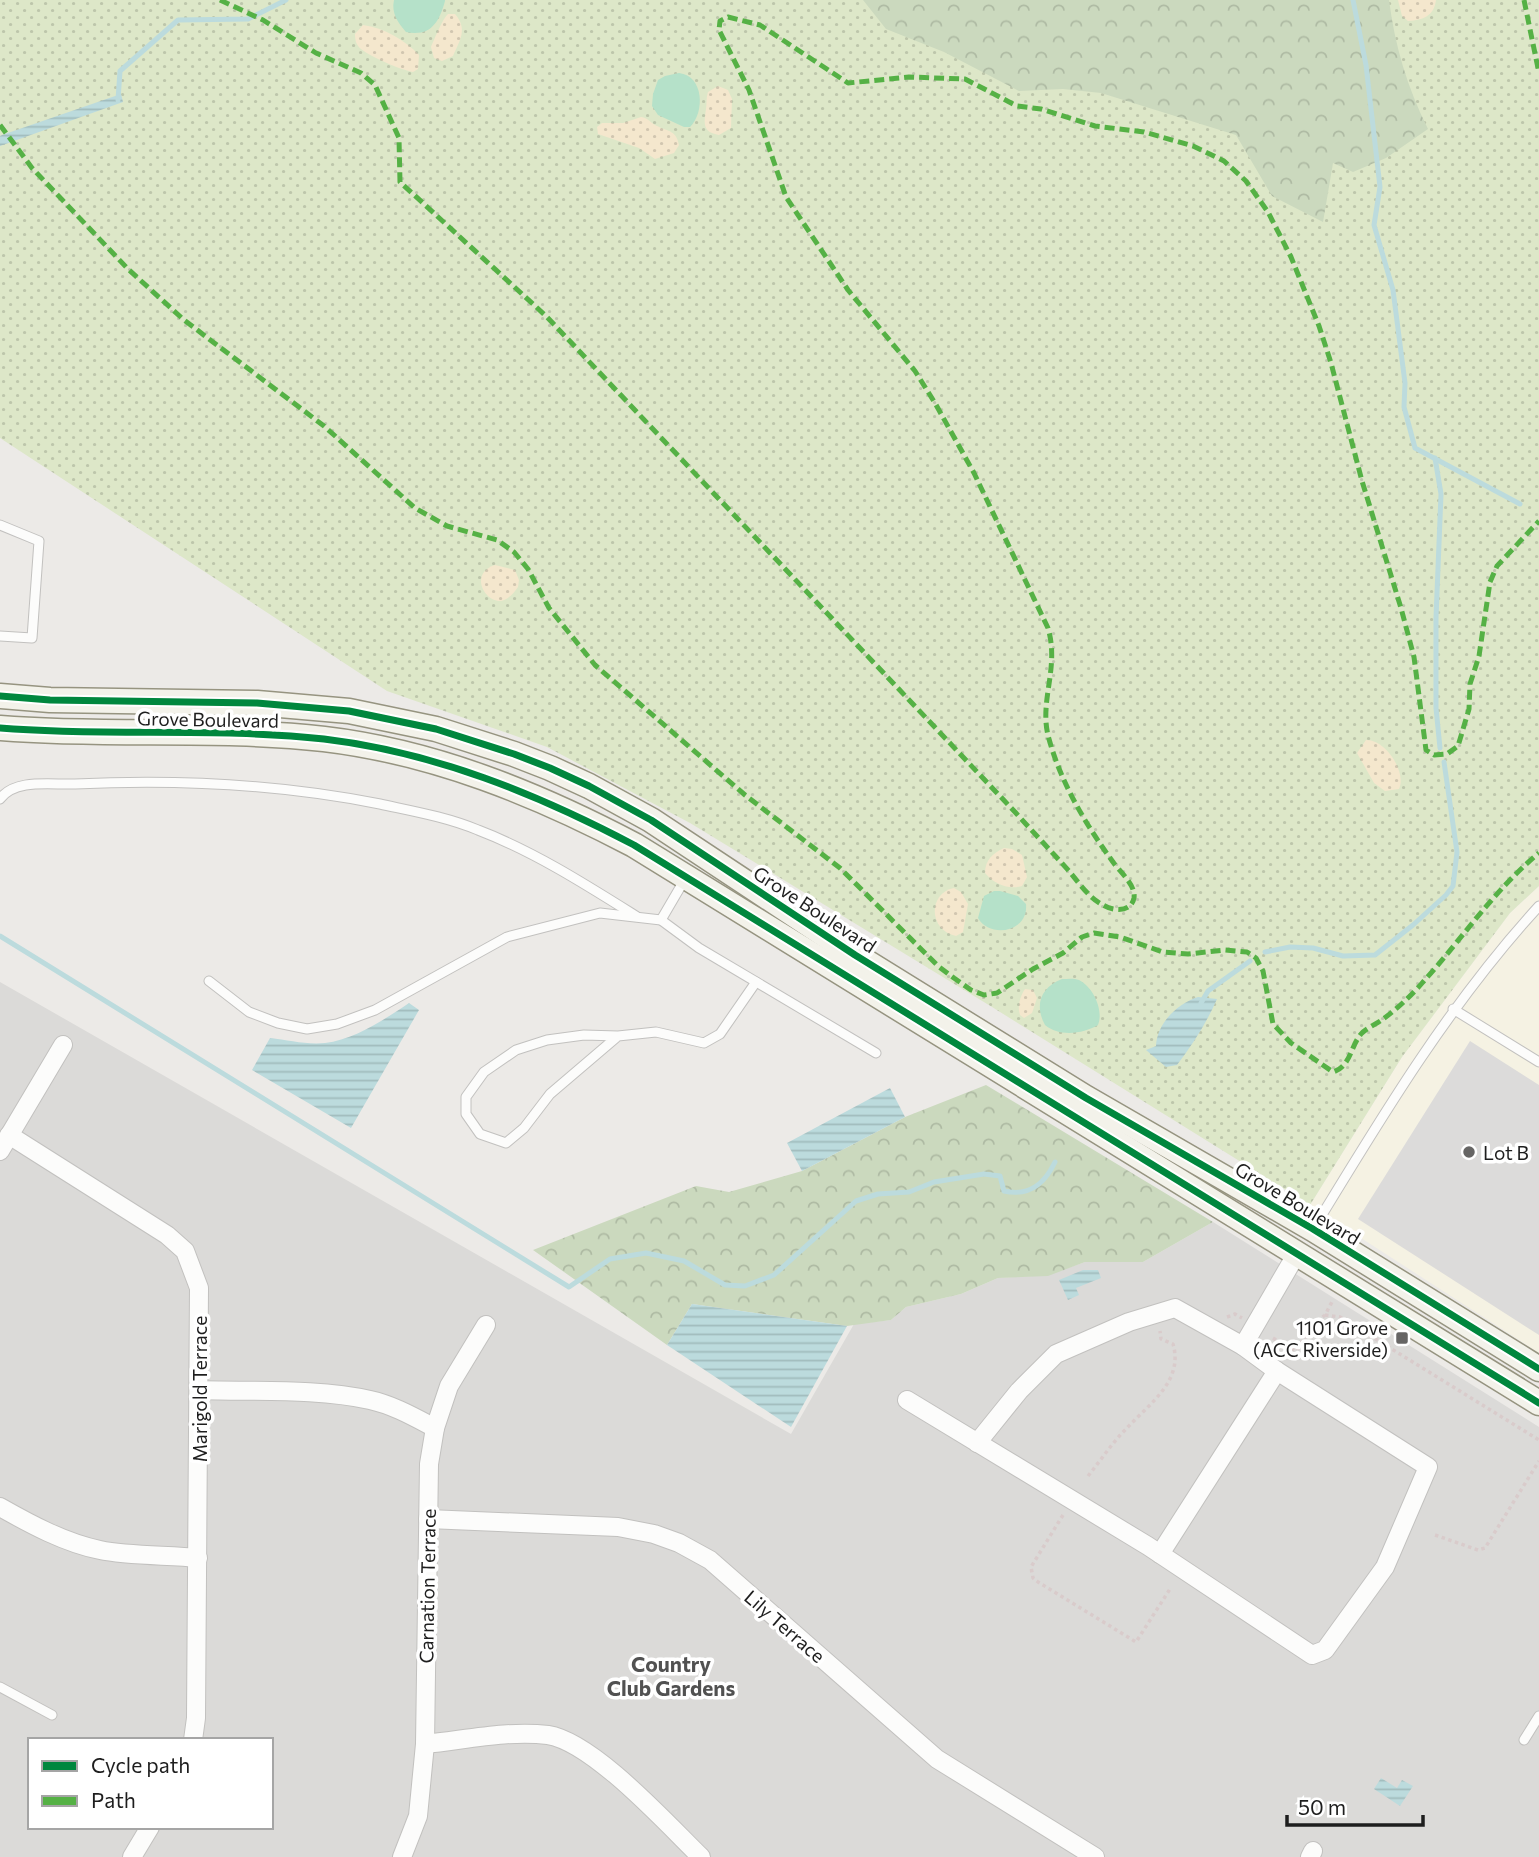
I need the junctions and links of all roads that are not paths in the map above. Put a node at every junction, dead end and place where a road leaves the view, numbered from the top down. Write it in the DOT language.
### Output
graph roads {
  1 [pos="0,525"];
  2 [pos="0,636"];
  3 [pos="0,696"];
  4 [pos="0,728"];
  5 [pos="0,799"];
  6 [pos="701,853"];
  7 [pos="686,877"];
  8 [pos="1539,906"];
  9 [pos="636,916"];
  10 [pos="661,920"];
  11 [pos="209,981"];
  12 [pos="756,982"];
  13 [pos="1453,1009"];
  14 [pos="618,1036"];
  15 [pos="63,1045"];
  16 [pos="876,1053"];
  17 [pos="1539,1062"];
  18 [pos="5,1143"];
  19 [pos="1313,1229"];
  20 [pos="1297,1253"];
  21 [pos="486,1325"];
  22 [pos="1243,1346"];
  23 [pos="1539,1369"];
  24 [pos="1278,1371"];
  25 [pos="200,1390"];
  26 [pos="907,1400"];
  27 [pos="1539,1403"];
  28 [pos="435,1428"];
  29 [pos="977,1443"];
  30 [pos="0,1507"];
  31 [pos="428,1519"];
  32 [pos="1160,1554"];
  33 [pos="198,1558"];
  34 [pos="0,1687"];
  35 [pos="52,1716"];
  36 [pos="1539,1716"];
  37 [pos="193,1738"];
  38 [pos="1524,1740"];
  39 [pos="425,1744"];
  40 [pos="149,1829"];
  41 [pos="132,1857"];
  42 [pos="402,1857"];
  43 [pos="701,1857"];
  44 [pos="1095,1857"];
  1 -- 2 [label="lane"];
  3 -- 6 [label="street, Grove Boulevard"];
  4 -- 7 [label="street, Grove Boulevard"];
  5 -- 9 [label="lane"];
  6 -- 7 [label="street"];
  6 -- 19 [label="street, Grove Boulevard"];
  7 -- 10 [label="lane"];
  7 -- 20 [label="street, Grove Boulevard"];
  8 -- 13 [label="lane"];
  9 -- 10 [label="lane"];
  9 -- 11 [label="lane"];
  10 -- 12 [label="lane"];
  12 -- 14 [label="lane"];
  12 -- 16 [label="lane"];
  13 -- 17 [label="lane"];
  13 -- 19 [label="lane"];
  14 -- 14 [label="lane"];
  15 -- 18 [label="street"];
  18 -- 25 [label="street, Marigold Terrace"];
  19 -- 20 [label="street"];
  19 -- 23 [label="street, Grove Boulevard"];
  20 -- 22 [label="street"];
  20 -- 27 [label="street, Grove Boulevard"];
  21 -- 28 [label="street, Carnation Terrace"];
  22 -- 24 [label="street"];
  22 -- 29 [label="street"];
  24 -- 32 [label="street"];
  24 -- 32 [label="street"];
  25 -- 28 [label="street"];
  25 -- 33 [label="street, Marigold Terrace"];
  26 -- 29 [label="street"];
  28 -- 31 [label="street, Carnation Terrace"];
  29 -- 32 [label="street"];
  30 -- 33 [label="street"];
  31 -- 39 [label="street, Carnation Terrace"];
  31 -- 44 [label="street, Lily Terrace"];
  33 -- 37 [label="street, Marigold Terrace"];
  34 -- 35 [label="lane"];
  36 -- 38 [label="lane"];
  39 -- 42 [label="street, Carnation Terrace"];
  39 -- 43 [label="street"];
  40 -- 41 [label="street"];
}
